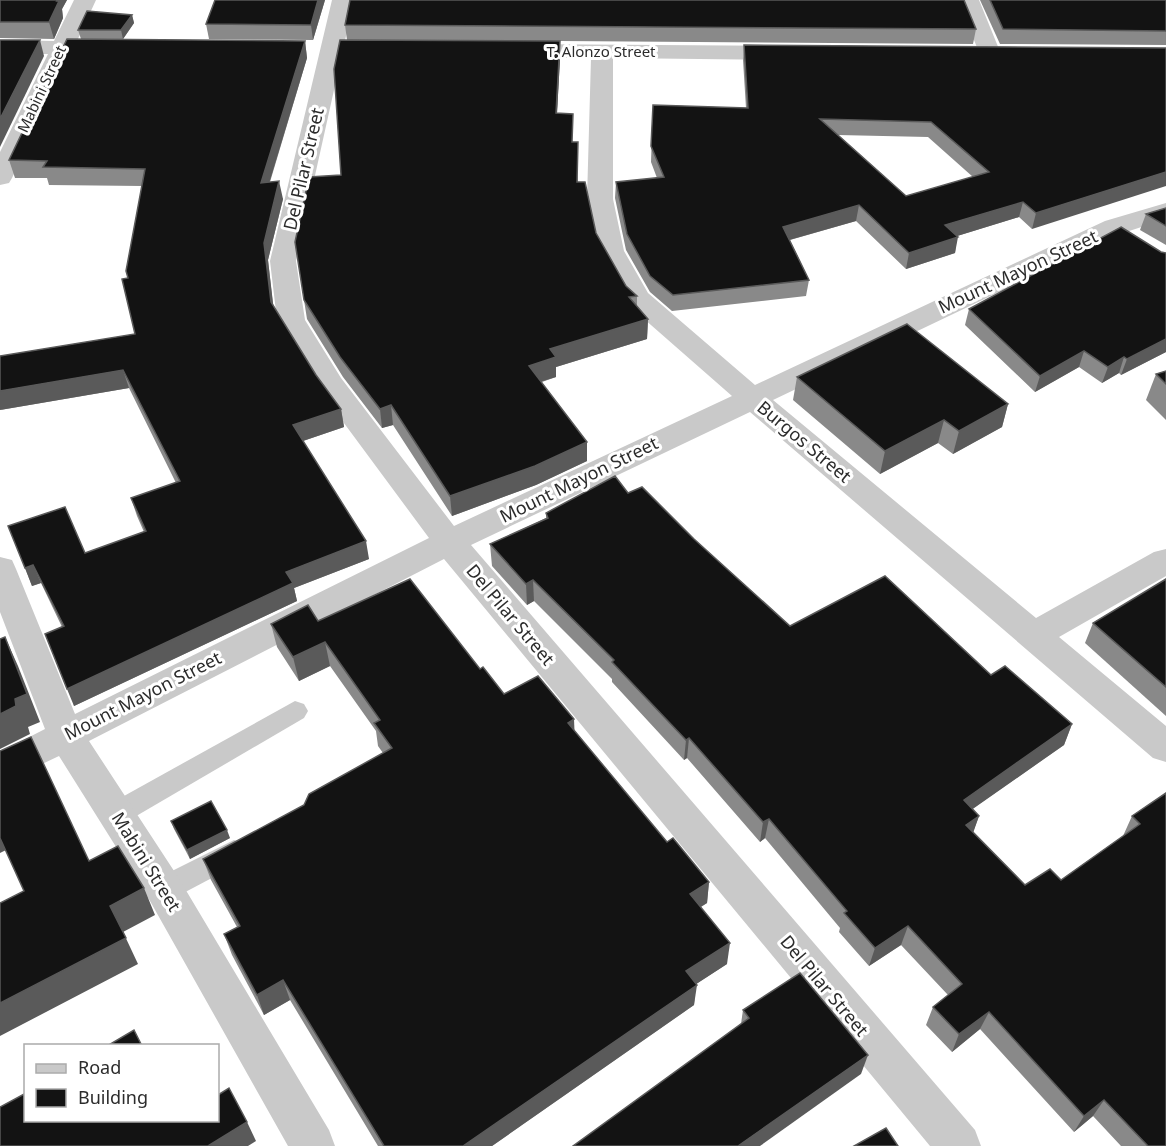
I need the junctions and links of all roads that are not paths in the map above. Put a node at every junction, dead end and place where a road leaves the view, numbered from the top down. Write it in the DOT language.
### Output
graph roads {
  1 [pos="85,0"];
  2 [pos="343,0"];
  3 [pos="968,0"];
  4 [pos="0,47"];
  5 [pos="62,48"];
  6 [pos="132,49"];
  7 [pos="496,51"];
  8 [pos="602,52"];
  9 [pos="814,53"];
  10 [pos="966,54"];
  11 [pos="990,54"];
  12 [pos="1014,54"];
  13 [pos="0,178"];
  14 [pos="1166,211"];
  15 [pos="1114,227"];
  16 [pos="1140,243"];
  17 [pos="752,398"];
  18 [pos="449,542"];
  19 [pos="1166,561"];
  20 [pos="0,569"];
  21 [pos="1034,634"];
  22 [pos="295,711"];
  23 [pos="66,734"];
  24 [pos="1166,747"];
  25 [pos="0,769"];
  26 [pos="116,814"];
  27 [pos="257,839"];
  28 [pos="165,889"];
  29 [pos="313,1146"];
  30 [pos="959,1146"];
  1 -- 5 [label="street, Mabini Street"];
  2 -- 18 [label="street, Del Pilar Street"];
  3 -- 11 [label="street"];
  4 -- 5 [label="street"];
  5 -- 6 [label="street"];
  5 -- 13 [label="street, Mabini Street"];
  7 -- 8 [label="street, T. Alonzo Street"];
  8 -- 9 [label="street, T. Alonzo Street"];
  8 -- 17 [label="street, Burgos Street"];
  10 -- 11 [label="street"];
  11 -- 12 [label="street"];
  14 -- 15 [label="street, Mount Mayon Street"];
  15 -- 16 [label="street"];
  15 -- 17 [label="street, Mount Mayon Street"];
  17 -- 18 [label="street, Mount Mayon Street"];
  17 -- 21 [label="street, Burgos Street"];
  18 -- 23 [label="street, Mount Mayon Street"];
  18 -- 30 [label="street, Del Pilar Street"];
  19 -- 21 [label="street"];
  20 -- 23 [label="street, Mabini Street"];
  21 -- 24 [label="street, Burgos Street"];
  22 -- 26 [label="lane"];
  23 -- 25 [label="street, Mount Mayon Street"];
  23 -- 26 [label="street, Mabini Street"];
  26 -- 28 [label="street, Mabini Street"];
  27 -- 28 [label="lane"];
  28 -- 29 [label="street, Mabini Street"];
}
